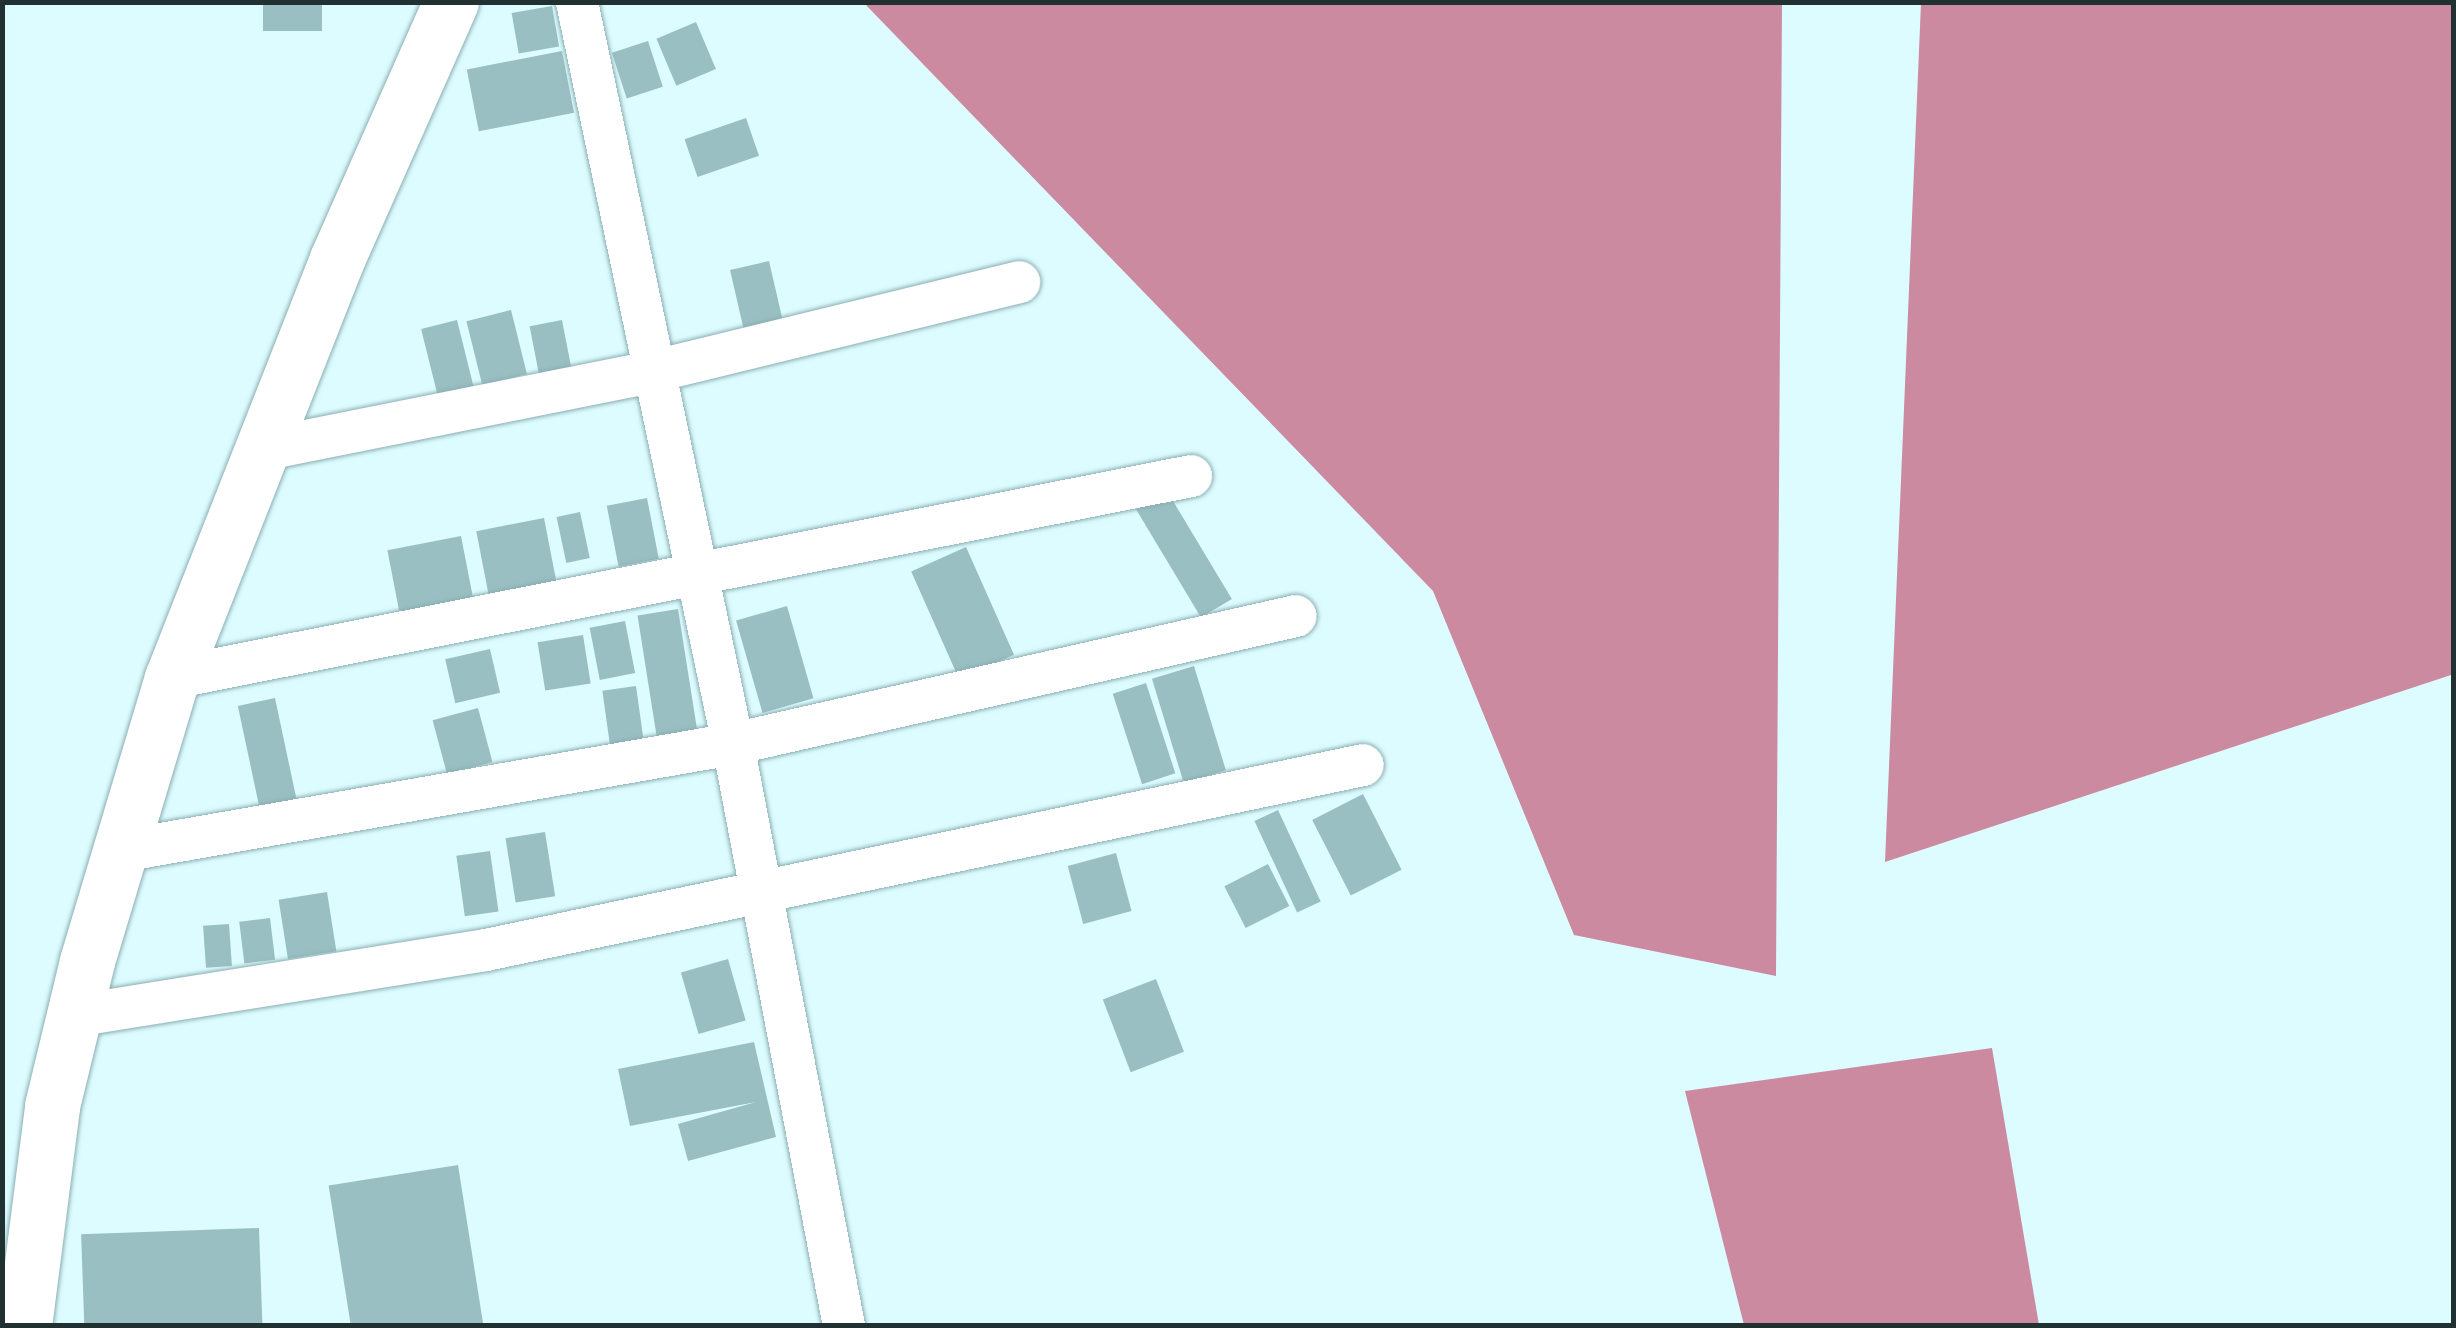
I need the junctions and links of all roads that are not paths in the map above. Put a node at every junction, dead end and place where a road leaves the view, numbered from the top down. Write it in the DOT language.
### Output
graph roads {
  1 [pos="451,2"];
  2 [pos="577,2"];
  3 [pos="1019,282"];
  4 [pos="656,371"];
  5 [pos="261,450"];
  6 [pos="1190,476"];
  7 [pos="698,573"];
  8 [pos="1296,616"];
  9 [pos="172,678"];
  10 [pos="733,744"];
  11 [pos="1363,764"];
  12 [pos="121,851"];
  13 [pos="760,895"];
  14 [pos="74,1016"];
  15 [pos="24,1326"];
  16 [pos="844,1326"];
  1 -- 5 [label="main road"];
  2 -- 4 [label="street"];
  3 -- 4 [label="street"];
  4 -- 5 [label="street"];
  4 -- 7 [label="street"];
  5 -- 9 [label="main road"];
  6 -- 7 [label="street"];
  7 -- 9 [label="street"];
  7 -- 10 [label="street"];
  8 -- 10 [label="street"];
  9 -- 12 [label="main road"];
  10 -- 12 [label="street"];
  10 -- 13 [label="street"];
  11 -- 13 [label="street"];
  12 -- 14 [label="main road"];
  13 -- 14 [label="street"];
  13 -- 16 [label="street"];
  14 -- 15 [label="main road"];
}
